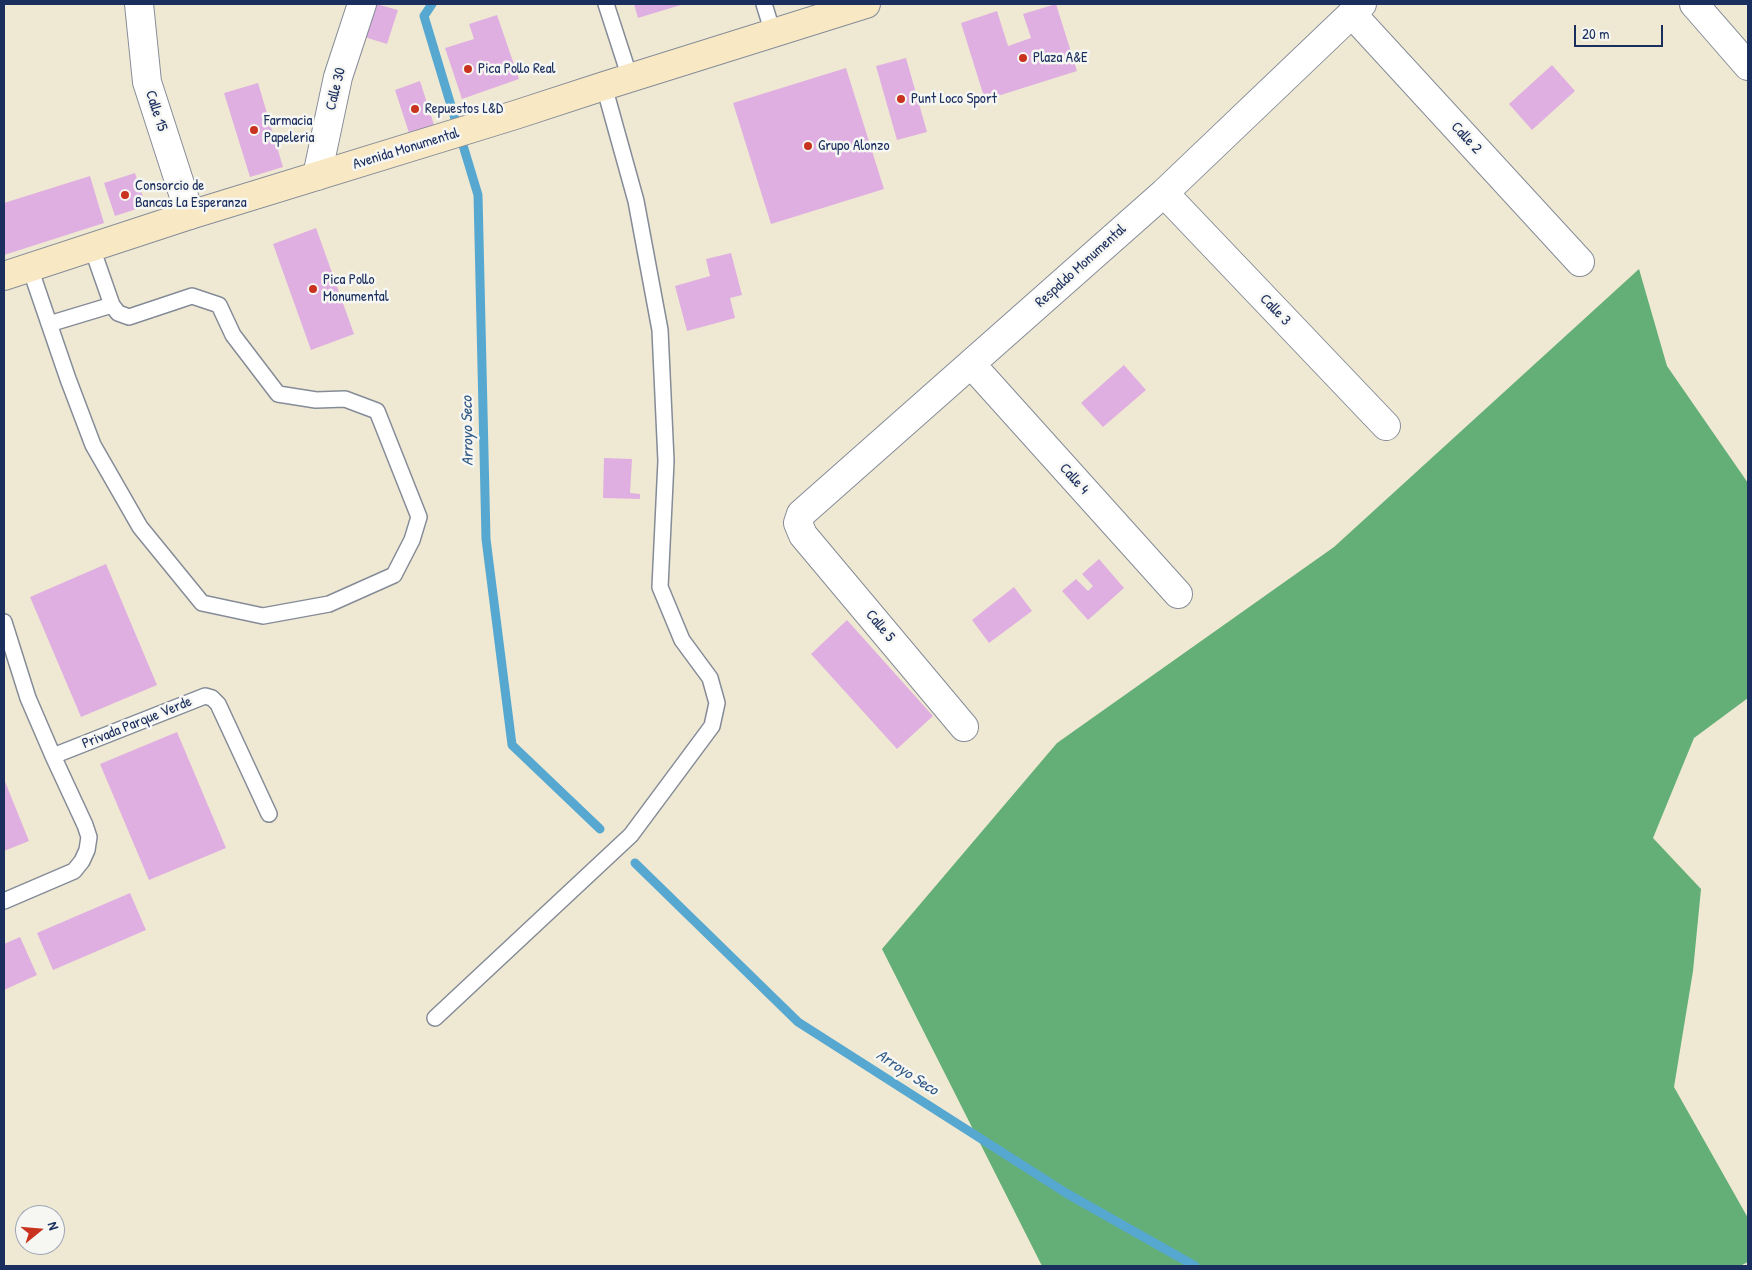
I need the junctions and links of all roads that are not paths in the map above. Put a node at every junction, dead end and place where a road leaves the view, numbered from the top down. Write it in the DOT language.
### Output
graph roads {
  1 [pos="139,4"];
  2 [pos="362,4"];
  3 [pos="606,4"];
  4 [pos="764,4"];
  5 [pos="866,4"];
  6 [pos="1694,4"];
  7 [pos="1357,9"];
  8 [pos="772,33"];
  9 [pos="1748,66"];
  10 [pos="630,78"];
  11 [pos="604,86"];
  12 [pos="317,176"];
  13 [pos="1164,193"];
  14 [pos="190,215"];
  15 [pos="92,248"];
  16 [pos="1580,262"];
  17 [pos="30,268"];
  18 [pos="4,276"];
  19 [pos="112,305"];
  20 [pos="50,324"];
  21 [pos="971,364"];
  22 [pos="1386,426"];
  23 [pos="798,524"];
  24 [pos="1178,594"];
  25 [pos="4,622"];
  26 [pos="964,727"];
  27 [pos="53,756"];
  28 [pos="269,814"];
  29 [pos="4,901"];
  30 [pos="435,1018"];
  1 -- 14 [label="street, Calle 15"];
  2 -- 12 [label="street, Calle 30"];
  3 -- 10 [label="lane"];
  4 -- 8 [label="lane"];
  5 -- 8 [label="main road, Avenida Monumental"];
  6 -- 9 [label="street"];
  7 -- 13 [label="street, Respaldo Monumental"];
  7 -- 16 [label="street, Calle 2"];
  8 -- 10 [label="main road, Avenida Monumental"];
  10 -- 11 [label="main road, Avenida Monumental"];
  11 -- 12 [label="main road, Avenida Monumental"];
  11 -- 30 [label="lane"];
  12 -- 14 [label="main road, Avenida Monumental"];
  13 -- 21 [label="street, Respaldo Monumental"];
  13 -- 22 [label="street, Calle 3"];
  14 -- 15 [label="main road, Avenida Monumental"];
  15 -- 17 [label="main road, Avenida Monumental"];
  15 -- 19 [label="lane"];
  17 -- 18 [label="main road, Avenida Monumental"];
  17 -- 20 [label="lane"];
  19 -- 20 [label="lane"];
  19 -- 20 [label="lane"];
  21 -- 23 [label="street, Respaldo Monumental"];
  21 -- 24 [label="street, Calle 4"];
  23 -- 26 [label="street, Calle 5"];
  25 -- 27 [label="lane"];
  27 -- 28 [label="lane, Privada Parque Verde"];
  27 -- 29 [label="lane"];
}
